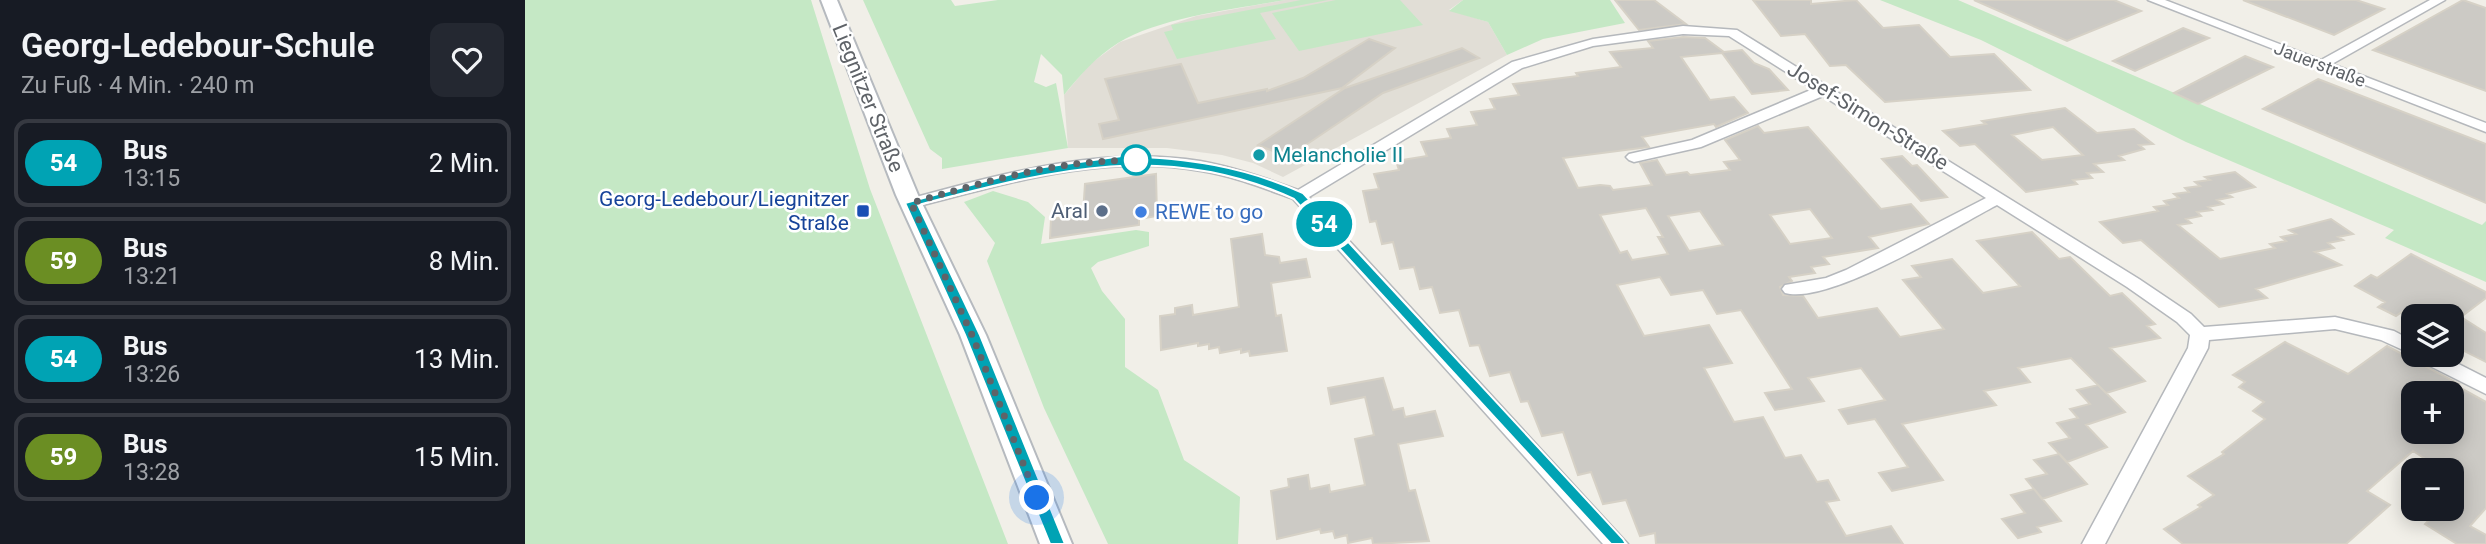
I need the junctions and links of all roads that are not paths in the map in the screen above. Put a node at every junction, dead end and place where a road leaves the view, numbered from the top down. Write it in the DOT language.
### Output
graph roads {
  1 [pos="829,0"];
  2 [pos="2154,0"];
  3 [pos="2439,0"];
  4 [pos="2321,65"];
  5 [pos="1826,89"];
  6 [pos="2486,128"];
  7 [pos="1634,157"];
  8 [pos="1299,196"];
  9 [pos="1999,198"];
  10 [pos="911,203"];
  11 [pos="1791,289"];
  12 [pos="2200,334"];
  13 [pos="2401,343"];
  14 [pos="2448,367"];
  15 [pos="2486,387"];
  16 [pos="1056,544"];
  17 [pos="1617,544"];
  18 [pos="2093,544"];
  1 -- 10 [label="main road, Liegnitzer Straße"];
  2 -- 4 [label="street, Jauerstraße"];
  3 -- 4 [label="street"];
  4 -- 6 [label="street, Jauerstraße"];
  5 -- 7 [label="street"];
  5 -- 8 [label="street, Josef-Simon-Straße"];
  5 -- 9 [label="street, Josef-Simon-Straße"];
  8 -- 10 [label="street"];
  8 -- 17 [label="street"];
  9 -- 11 [label="street"];
  9 -- 12 [label="street, Josef-Simon-Straße"];
  10 -- 16 [label="main road, Liegnitzer Straße"];
  12 -- 13 [label="street"];
  12 -- 18 [label="street"];
  14 -- 15 [label="street"];
}
